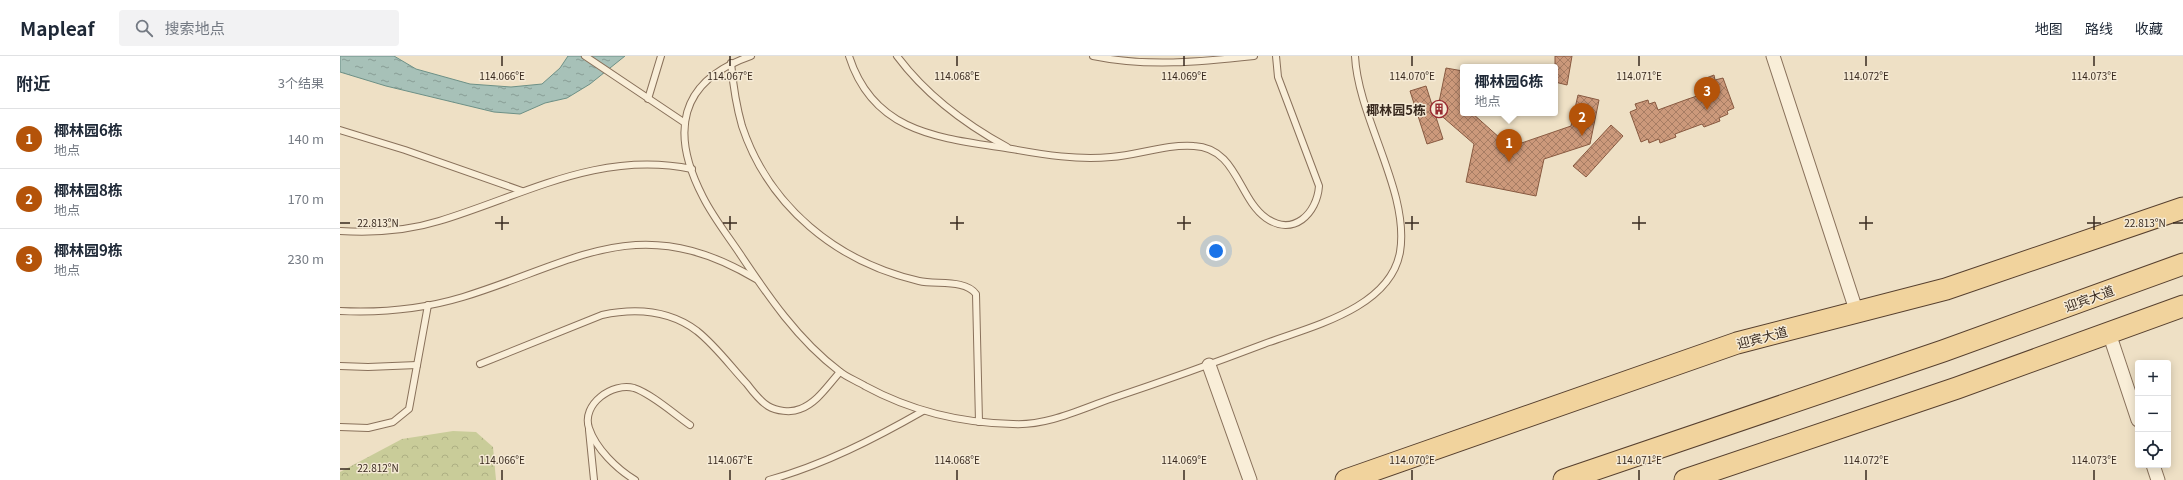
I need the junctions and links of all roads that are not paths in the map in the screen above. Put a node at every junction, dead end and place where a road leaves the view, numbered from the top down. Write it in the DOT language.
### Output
graph roads {
  1 [pos="585,56"];
  2 [pos="661,56"];
  3 [pos="751,56"];
  4 [pos="848,56"];
  5 [pos="897,56"];
  6 [pos="1093,56"];
  7 [pos="1254,56"];
  8 [pos="1276,56"];
  9 [pos="1354,56"];
  10 [pos="1773,56"];
  11 [pos="731,63"];
  12 [pos="648,98"];
  13 [pos="685,123"];
  14 [pos="340,130"];
  15 [pos="1012,149"];
  16 [pos="692,169"];
  17 [pos="522,192"];
  18 [pos="2183,208"];
  19 [pos="340,232"];
  20 [pos="2183,264"];
  21 [pos="758,280"];
  22 [pos="428,305"];
  23 [pos="2183,306"];
  24 [pos="340,311"];
  25 [pos="1857,313"];
  26 [pos="2109,333"];
  27 [pos="480,364"];
  28 [pos="417,365"];
  29 [pos="1209,365"];
  30 [pos="340,366"];
  31 [pos="840,372"];
  32 [pos="923,411"];
  33 [pos="2135,411"];
  34 [pos="979,422"];
  35 [pos="690,425"];
  36 [pos="340,427"];
  37 [pos="589,427"];
  38 [pos="2154,468"];
  39 [pos="594,480"];
  40 [pos="635,480"];
  41 [pos="769,480"];
  42 [pos="1250,480"];
  43 [pos="1346,480"];
  44 [pos="1564,480"];
  45 [pos="1688,480"];
  46 [pos="2158,480"];
  1 -- 12 [label="lane"];
  2 -- 12 [label="lane"];
  3 -- 11 [label="lane"];
  4 -- 15 [label="lane"];
  5 -- 15 [label="lane"];
  6 -- 7 [label="lane"];
  8 -- 15 [label="lane"];
  9 -- 29 [label="lane"];
  10 -- 25 [label="street"];
  11 -- 13 [label="lane"];
  11 -- 34 [label="lane"];
  12 -- 13 [label="lane"];
  13 -- 16 [label="lane"];
  14 -- 17 [label="lane"];
  16 -- 17 [label="lane"];
  16 -- 21 [label="lane"];
  17 -- 19 [label="lane"];
  18 -- 25 [label="main road, 迎宾大道"];
  20 -- 44 [label="main road, 迎宾大道"];
  21 -- 22 [label="lane"];
  21 -- 31 [label="lane"];
  22 -- 24 [label="lane"];
  22 -- 28 [label="lane"];
  23 -- 26 [label="main road"];
  25 -- 43 [label="main road, 迎宾大道"];
  26 -- 33 [label="street"];
  26 -- 45 [label="main road"];
  27 -- 31 [label="lane"];
  28 -- 30 [label="lane"];
  28 -- 36 [label="lane"];
  29 -- 34 [label="lane"];
  29 -- 42 [label="street"];
  31 -- 32 [label="lane"];
  32 -- 34 [label="lane"];
  32 -- 41 [label="lane"];
  35 -- 37 [label="lane"];
  37 -- 39 [label="lane"];
  37 -- 40 [label="lane"];
  38 -- 46 [label="street"];
}
